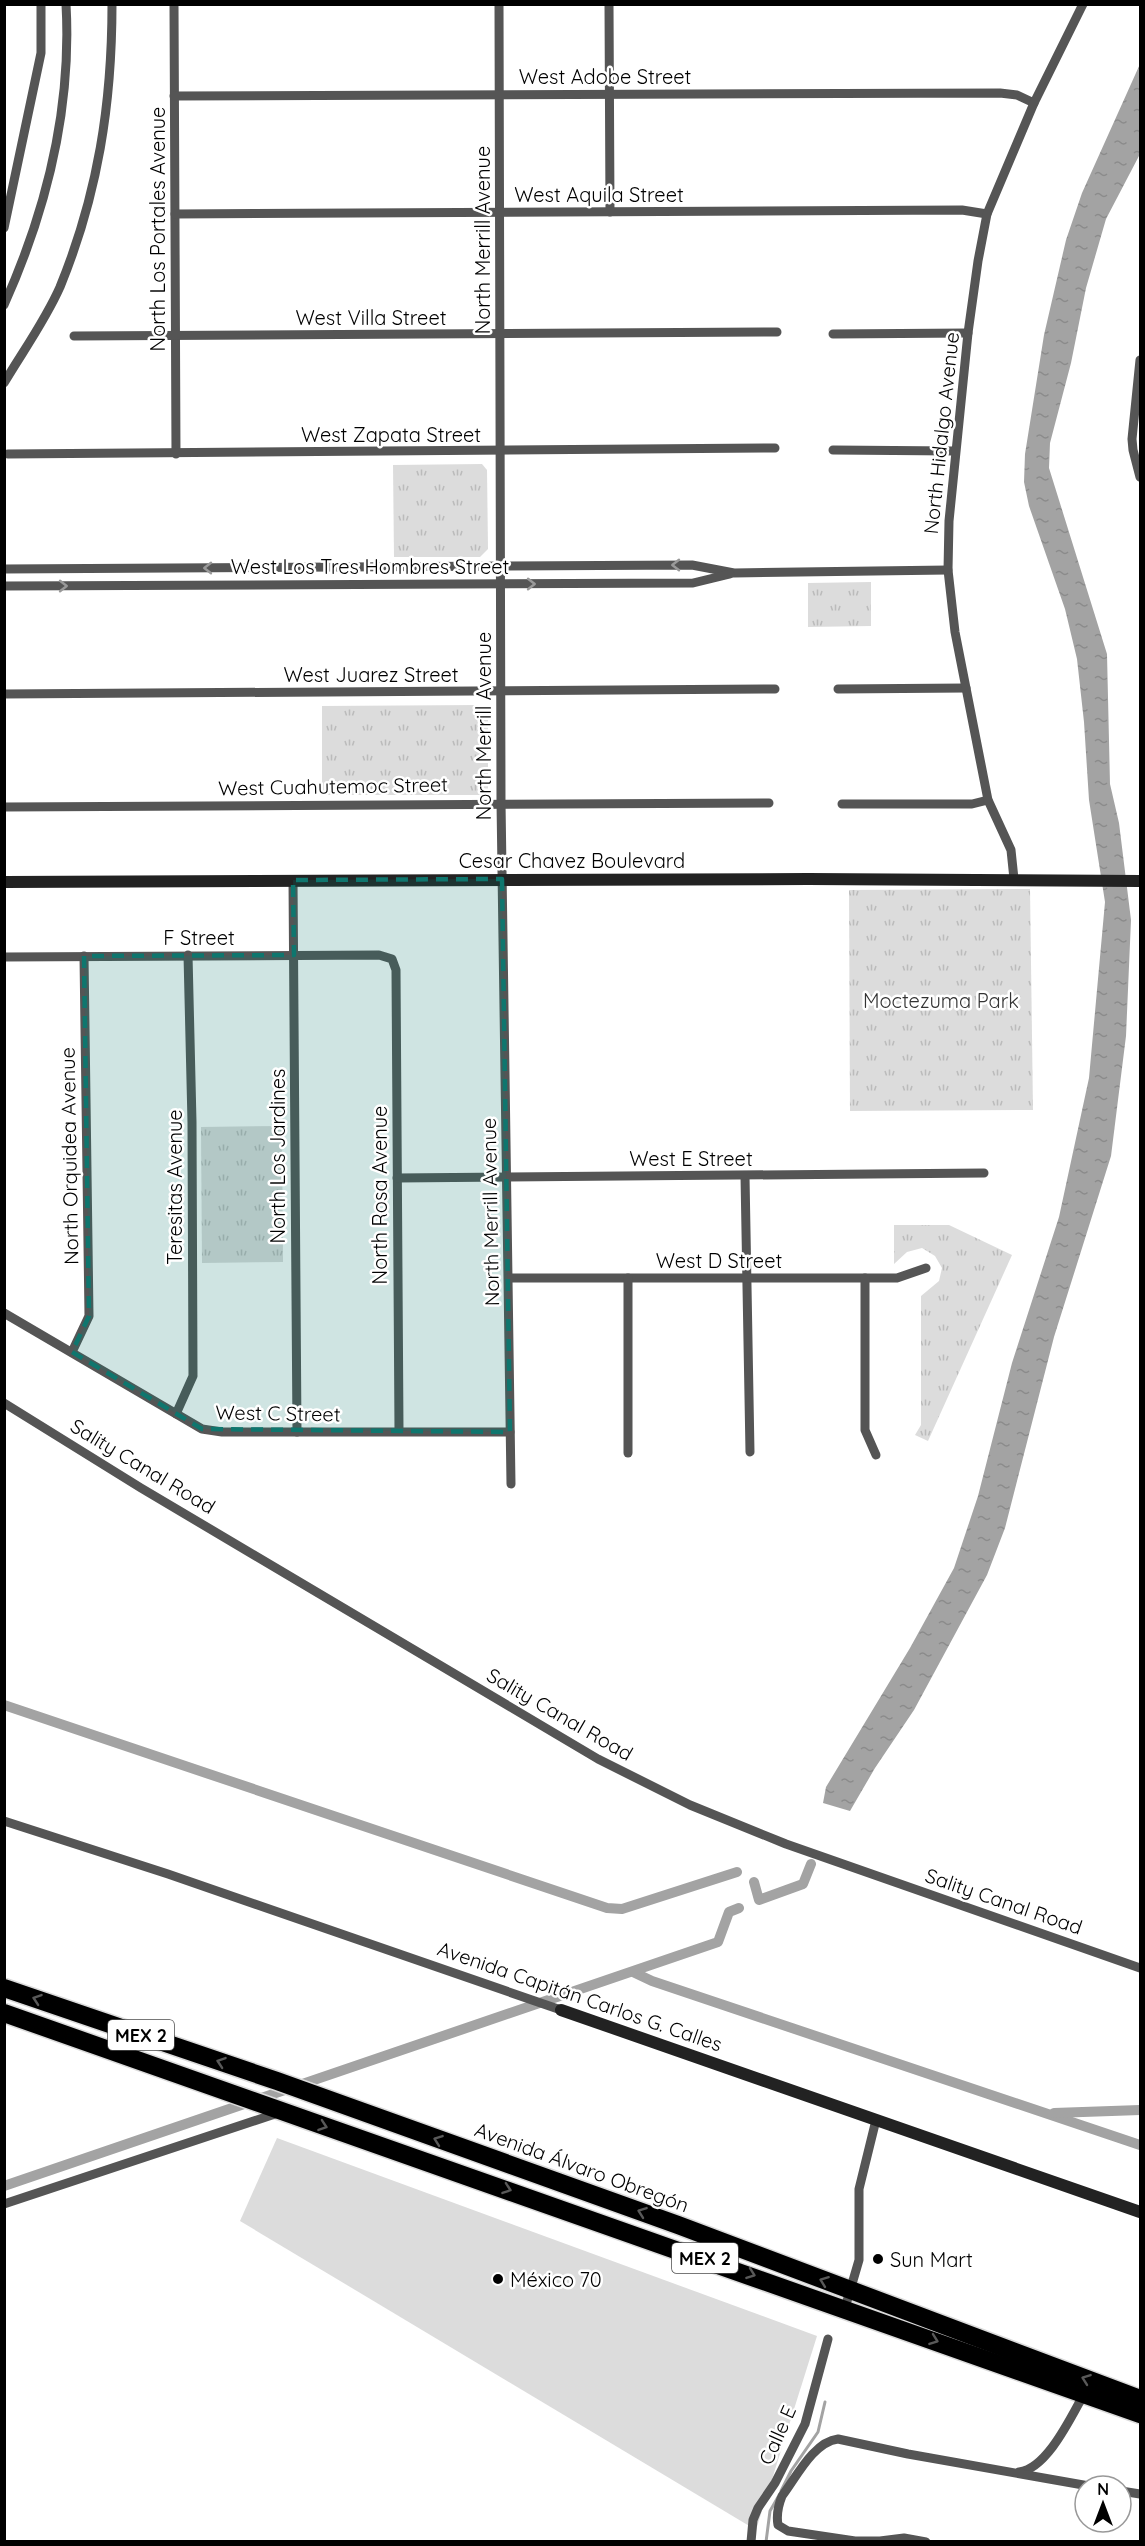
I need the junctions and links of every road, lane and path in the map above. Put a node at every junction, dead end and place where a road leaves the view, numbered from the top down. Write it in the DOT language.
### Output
graph roads {
  1 [pos="41,4"];
  2 [pos="66,4"];
  3 [pos="112,4"];
  4 [pos="174,4"];
  5 [pos="499,4"];
  6 [pos="609,4"];
  7 [pos="1083,4"];
  8 [pos="500,94"];
  9 [pos="609,94"];
  10 [pos="174,96"];
  11 [pos="1034,103"];
  12 [pos="610,212"];
  13 [pos="500,213"];
  14 [pos="175,214"];
  15 [pos="987,214"];
  16 [pos="4,228"];
  17 [pos="4,304"];
  18 [pos="777,332"];
  19 [pos="968,333"];
  20 [pos="500,334"];
  21 [pos="833,334"];
  22 [pos="74,336"];
  23 [pos="175,336"];
  24 [pos="1140,360"];
  25 [pos="4,383"];
  26 [pos="775,448"];
  27 [pos="832,450"];
  28 [pos="500,451"];
  29 [pos="954,451"];
  30 [pos="8,454"];
  31 [pos="176,454"];
  32 [pos="1140,477"];
  33 [pos="501,566"];
  34 [pos="4,569"];
  35 [pos="948,570"];
  36 [pos="734,573"];
  37 [pos="501,584"];
  38 [pos="4,586"];
  39 [pos="966,688"];
  40 [pos="775,689"];
  41 [pos="838,689"];
  42 [pos="501,692"];
  43 [pos="4,694"];
  44 [pos="988,800"];
  45 [pos="501,802"];
  46 [pos="769,803"];
  47 [pos="842,804"];
  48 [pos="4,807"];
  49 [pos="502,879"];
  50 [pos="1014,879"];
  51 [pos="293,880"];
  52 [pos="1139,881"];
  53 [pos="4,882"];
  54 [pos="188,955"];
  55 [pos="294,955"];
  56 [pos="84,956"];
  57 [pos="4,957"];
  58 [pos="392,959"];
  59 [pos="984,1173"];
  60 [pos="745,1176"];
  61 [pos="507,1177"];
  62 [pos="397,1178"];
  63 [pos="926,1268"];
  64 [pos="509,1278"];
  65 [pos="628,1278"];
  66 [pos="748,1278"];
  67 [pos="865,1278"];
  68 [pos="4,1313"];
  69 [pos="72,1352"];
  70 [pos="4,1403"];
  71 [pos="176,1414"];
  72 [pos="399,1431"];
  73 [pos="297,1432"];
  74 [pos="510,1432"];
  75 [pos="750,1452"];
  76 [pos="628,1454"];
  77 [pos="876,1455"];
  78 [pos="511,1484"];
  79 [pos="4,1821"];
  80 [pos="1140,1968"];
  81 [pos="4,1988"];
  82 [pos="561,2010"];
  83 [pos="4,2013"];
  84 [pos="276,2109"];
  85 [pos="876,2120"];
  86 [pos="4,2204"];
  87 [pos="1140,2212"];
  88 [pos="848,2299"];
  89 [pos="828,2339"];
  90 [pos="1084,2394"];
  91 [pos="1140,2399"];
  92 [pos="1140,2414"];
  93 [pos="1012,2473"];
  94 [pos="1073,2483"];
  95 [pos="751,2541"];
  96 [pos="880,2541"];
  97 [pos="926,2541"];
  1 -- 16 [label="street"];
  2 -- 17 [label="street"];
  3 -- 25 [label="street"];
  4 -- 10 [label="street, North Los Portales Avenue"];
  5 -- 8 [label="street, North Merrill Avenue"];
  6 -- 9 [label="street"];
  7 -- 11 [label="street, North Hidalgo Avenue"];
  8 -- 9 [label="street, West Adobe Street"];
  8 -- 10 [label="street, West Adobe Street"];
  8 -- 13 [label="street, North Merrill Avenue"];
  9 -- 11 [label="street, West Adobe Street"];
  9 -- 12 [label="street"];
  10 -- 14 [label="street, North Los Portales Avenue"];
  11 -- 15 [label="street, North Hidalgo Avenue"];
  12 -- 13 [label="street, West Aquila Street"];
  12 -- 15 [label="street, West Aquila Street"];
  13 -- 14 [label="street, West Aquila Street"];
  13 -- 20 [label="street, North Merrill Avenue"];
  14 -- 23 [label="street, North Los Portales Avenue"];
  15 -- 19 [label="street, North Hidalgo Avenue"];
  18 -- 20 [label="street, West Villa Street"];
  19 -- 21 [label="street"];
  19 -- 29 [label="street, North Hidalgo Avenue"];
  20 -- 23 [label="street, West Villa Street"];
  20 -- 28 [label="street, North Merrill Avenue"];
  22 -- 23 [label="street, West Villa Street"];
  23 -- 31 [label="street, North Los Portales Avenue"];
  24 -- 32 [label="street"];
  26 -- 28 [label="street, West Zapata Street"];
  27 -- 29 [label="street"];
  28 -- 31 [label="street, West Zapata Street"];
  28 -- 33 [label="street, North Merrill Avenue"];
  29 -- 35 [label="street, North Hidalgo Avenue"];
  30 -- 31 [label="street, West Zapata Street"];
  33 -- 34 [label="street, West Los Tres Hombres Street, one-way"];
  36 -- 33 [label="street, West Los Tres Hombres Street, one-way"];
  33 -- 37 [label="street, North Merrill Avenue"];
  35 -- 36 [label="street, West Los Tres Hombres Street"];
  35 -- 39 [label="street, North Hidalgo Avenue"];
  37 -- 36 [label="street, West Los Tres Hombres Street, one-way"];
  38 -- 37 [label="street, West Los Tres Hombres Street, one-way"];
  37 -- 42 [label="street, North Merrill Avenue"];
  39 -- 41 [label="street"];
  39 -- 44 [label="street, North Hidalgo Avenue"];
  40 -- 42 [label="street, West Juarez Street"];
  42 -- 43 [label="street, West Juarez Street"];
  42 -- 45 [label="street, North Merrill Avenue"];
  44 -- 47 [label="street"];
  44 -- 50 [label="street, North Hidalgo Avenue"];
  45 -- 46 [label="street, West Cuahutemoc Street"];
  45 -- 48 [label="street, West Cuahutemoc Street"];
  45 -- 49 [label="street, North Merrill Avenue"];
  49 -- 50 [label="street, Cesar Chavez Boulevard"];
  49 -- 51 [label="street, Cesar Chavez Boulevard"];
  49 -- 61 [label="street, North Merrill Avenue"];
  50 -- 52 [label="street, Cesar Chavez Boulevard"];
  51 -- 53 [label="street, Cesar Chavez Boulevard"];
  51 -- 55 [label="street, North Los Jardines"];
  54 -- 55 [label="street, F Street"];
  54 -- 56 [label="street, F Street"];
  54 -- 71 [label="street, Teresitas Avenue"];
  55 -- 58 [label="street, F Street"];
  55 -- 73 [label="street, North Los Jardines"];
  56 -- 57 [label="street, F Street"];
  56 -- 69 [label="street, North Orquidea Avenue"];
  58 -- 62 [label="street, North Rosa Avenue"];
  59 -- 60 [label="street, West E Street"];
  60 -- 61 [label="street, West E Street"];
  60 -- 66 [label="street"];
  61 -- 62 [label="street, West E Street"];
  61 -- 64 [label="street, North Merrill Avenue"];
  62 -- 72 [label="street, North Rosa Avenue"];
  63 -- 67 [label="street, West D Street"];
  64 -- 65 [label="street, West D Street"];
  64 -- 74 [label="street, North Merrill Avenue"];
  65 -- 66 [label="street, West D Street"];
  65 -- 76 [label="street"];
  66 -- 67 [label="street, West D Street"];
  66 -- 75 [label="street"];
  67 -- 77 [label="street"];
  68 -- 69 [label="street, West C Street"];
  69 -- 71 [label="street, West C Street"];
  70 -- 80 [label="street, Sality Canal Road"];
  71 -- 73 [label="street, West C Street"];
  72 -- 73 [label="street, West C Street"];
  72 -- 74 [label="street, West C Street"];
  74 -- 78 [label="street, North Merrill Avenue"];
  79 -- 82 [label="street, Avenida Capitán Carlos G. Calles"];
  88 -- 81 [label="highway, Avenida Álvaro Obregón / MEX 2, one-way"];
  82 -- 85 [label="street, Avenida Capitán Carlos G. Calles"];
  83 -- 84 [label="highway, Avenida Álvaro Obregón / MEX 2"];
  84 -- 86 [label="street"];
  84 -- 88 [label="highway, Avenida Álvaro Obregón / MEX 2, one-way"];
  85 -- 87 [label="street, Avenida Capitán Carlos G. Calles"];
  85 -- 88 [label="street"];
  88 -- 90 [label="highway, Avenida Álvaro Obregón / MEX 2, one-way"];
  91 -- 88 [label="highway, Avenida Álvaro Obregón / MEX 2, one-way"];
  89 -- 95 [label="street, Calle E"];
  90 -- 92 [label="highway, Avenida Álvaro Obregón / MEX 2"];
  90 -- 93 [label="street"];
  93 -- 94 [label="street"];
  93 -- 96 [label="street, Calle E"];
  96 -- 97 [label="street"];
}
